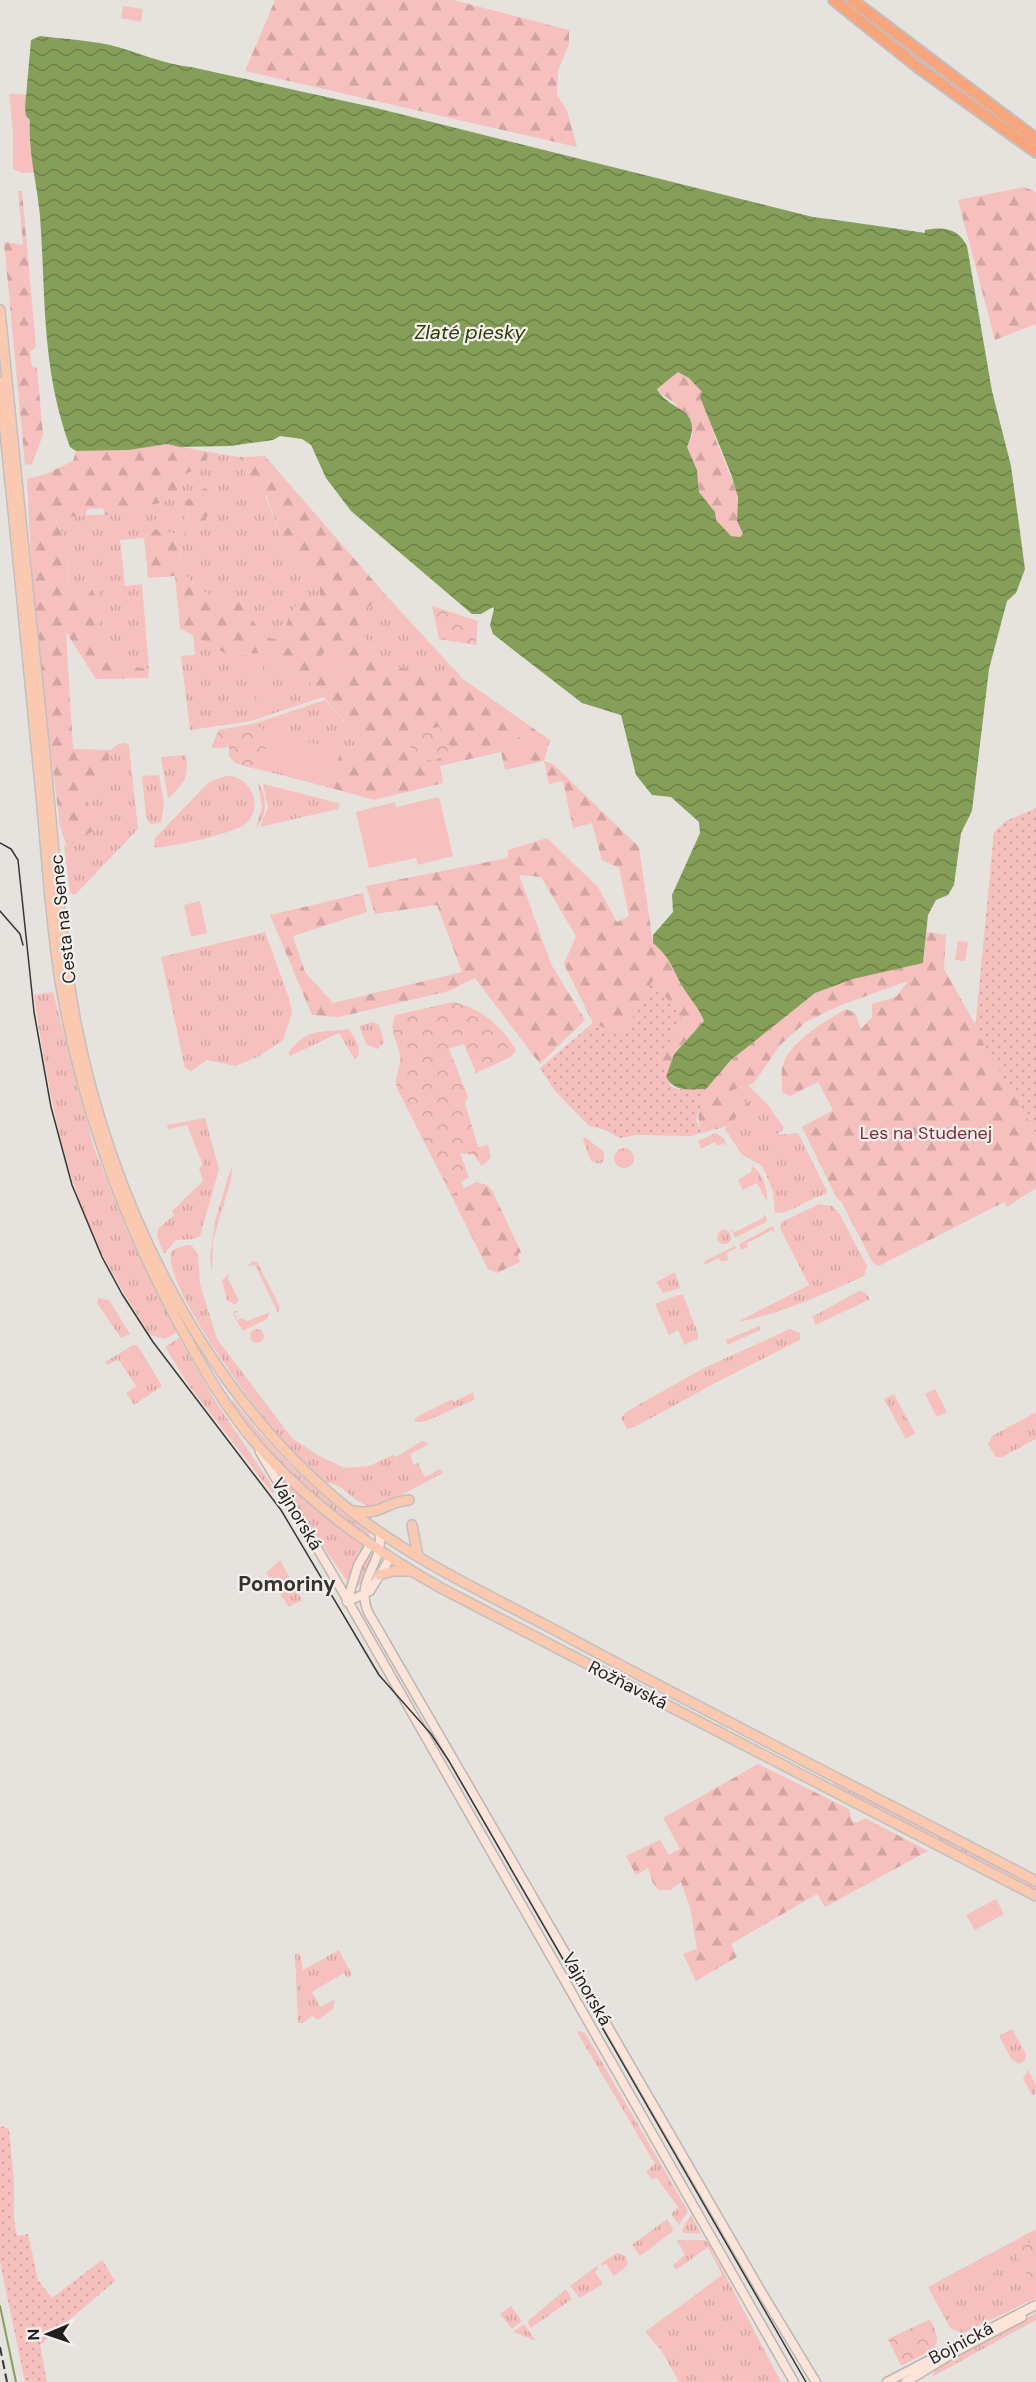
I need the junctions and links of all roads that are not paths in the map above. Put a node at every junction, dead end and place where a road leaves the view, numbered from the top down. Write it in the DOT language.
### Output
graph roads {
  1 [pos="834,0"];
  2 [pos="852,0"];
  3 [pos="1036,139"];
  4 [pos="1036,152"];
  5 [pos="0,310"];
  6 [pos="0,382"];
  7 [pos="248,1434"];
  8 [pos="302,1469"];
  9 [pos="409,1500"];
  10 [pos="351,1511"];
  11 [pos="412,1525"];
  12 [pos="379,1532"];
  13 [pos="374,1548"];
  14 [pos="418,1556"];
  15 [pos="390,1558"];
  16 [pos="412,1571"];
  17 [pos="380,1575"];
  18 [pos="338,1582"];
  19 [pos="351,1590"];
  20 [pos="364,1593"];
  21 [pos="347,1602"];
  22 [pos="1036,1881"];
  23 [pos="1036,1896"];
  24 [pos="1036,2305"];
  25 [pos="1036,2310"];
  26 [pos="794,2382"];
  27 [pos="816,2382"];
  28 [pos="887,2382"];
  29 [pos="906,2382"];
  1 -- 4 [label="highway"];
  2 -- 3 [label="highway"];
  5 -- 8 [label="main road, Cesta na Senec"];
  6 -- 7 [label="main road, Cesta na Senec"];
  7 -- 13 [label="main road, Rožňavská"];
  7 -- 18 [label="main road, Vajnorská"];
  8 -- 10 [label="main road, Rožňavská"];
  9 -- 10 [label="main road"];
  10 -- 12 [label="main road, Rožňavská"];
  11 -- 14 [label="main road"];
  12 -- 13 [label="main road"];
  12 -- 14 [label="main road, Rožňavská"];
  13 -- 15 [label="main road, Rožňavská"];
  13 -- 19 [label="main road"];
  13 -- 20 [label="main road"];
  14 -- 22 [label="main road, Rožňavská"];
  15 -- 16 [label="main road, Rožňavská"];
  15 -- 17 [label="main road"];
  16 -- 17 [label="main road"];
  16 -- 23 [label="main road, Rožňavská"];
  17 -- 20 [label="main road"];
  18 -- 19 [label="main road, Vajnorská"];
  18 -- 21 [label="main road, Vajnorská"];
  19 -- 20 [label="main road, Vajnorská"];
  19 -- 21 [label="main road"];
  20 -- 21 [label="main road"];
  20 -- 27 [label="main road, Vajnorská"];
  21 -- 26 [label="main road, Vajnorská"];
  24 -- 28 [label="main road, Bojnická"];
  25 -- 29 [label="main road, Bojnická"];
}
